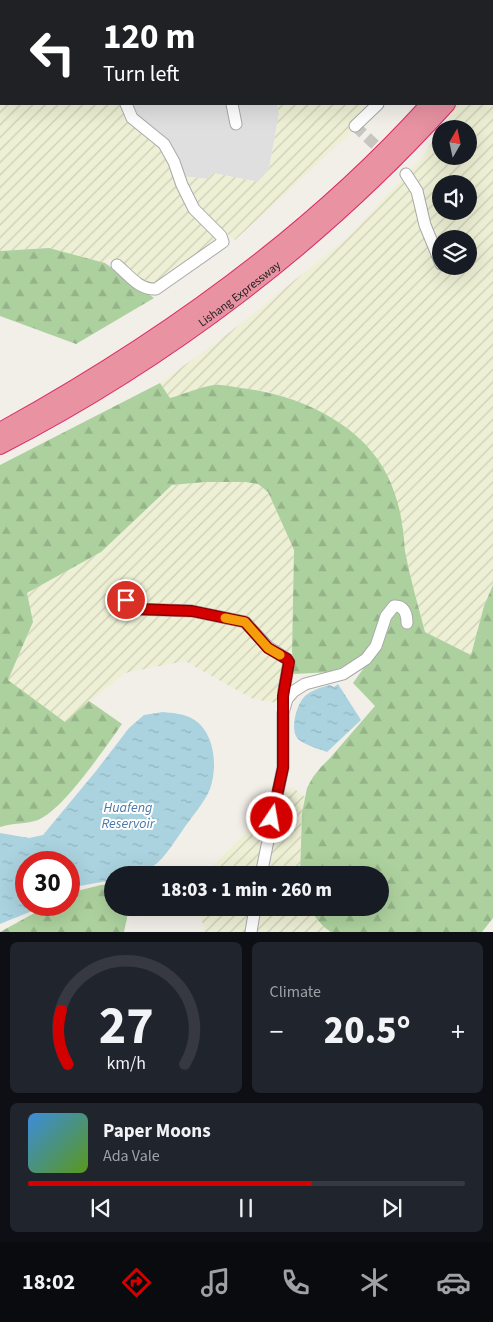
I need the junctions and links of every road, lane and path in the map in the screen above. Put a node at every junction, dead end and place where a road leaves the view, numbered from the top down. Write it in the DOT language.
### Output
graph roads {
  1 [pos="126,105"];
  2 [pos="232,105"];
  3 [pos="377,105"];
  4 [pos="428,105"];
  5 [pos="446,105"];
  6 [pos="236,124"];
  7 [pos="355,126"];
  8 [pos="406,174"];
  9 [pos="432,242"];
  10 [pos="117,266"];
  11 [pos="0,430"];
  12 [pos="0,446"];
  13 [pos="126,600"];
  14 [pos="407,623"];
  15 [pos="284,705"];
  16 [pos="263,866"];
  17 [pos="254,916"];
  18 [pos="252,932"];
  1 -- 10 [label="street"];
  2 -- 6 [label="street"];
  3 -- 7 [label="street"];
  4 -- 11 [label="highway, Lishang Expressway"];
  5 -- 12 [label="highway, Lishang Expressway"];
  8 -- 9 [label="street"];
  13 -- 15 [label="street"];
  14 -- 15 [label="street"];
  15 -- 16 [label="street"];
  17 -- 18 [label="street"];
}
